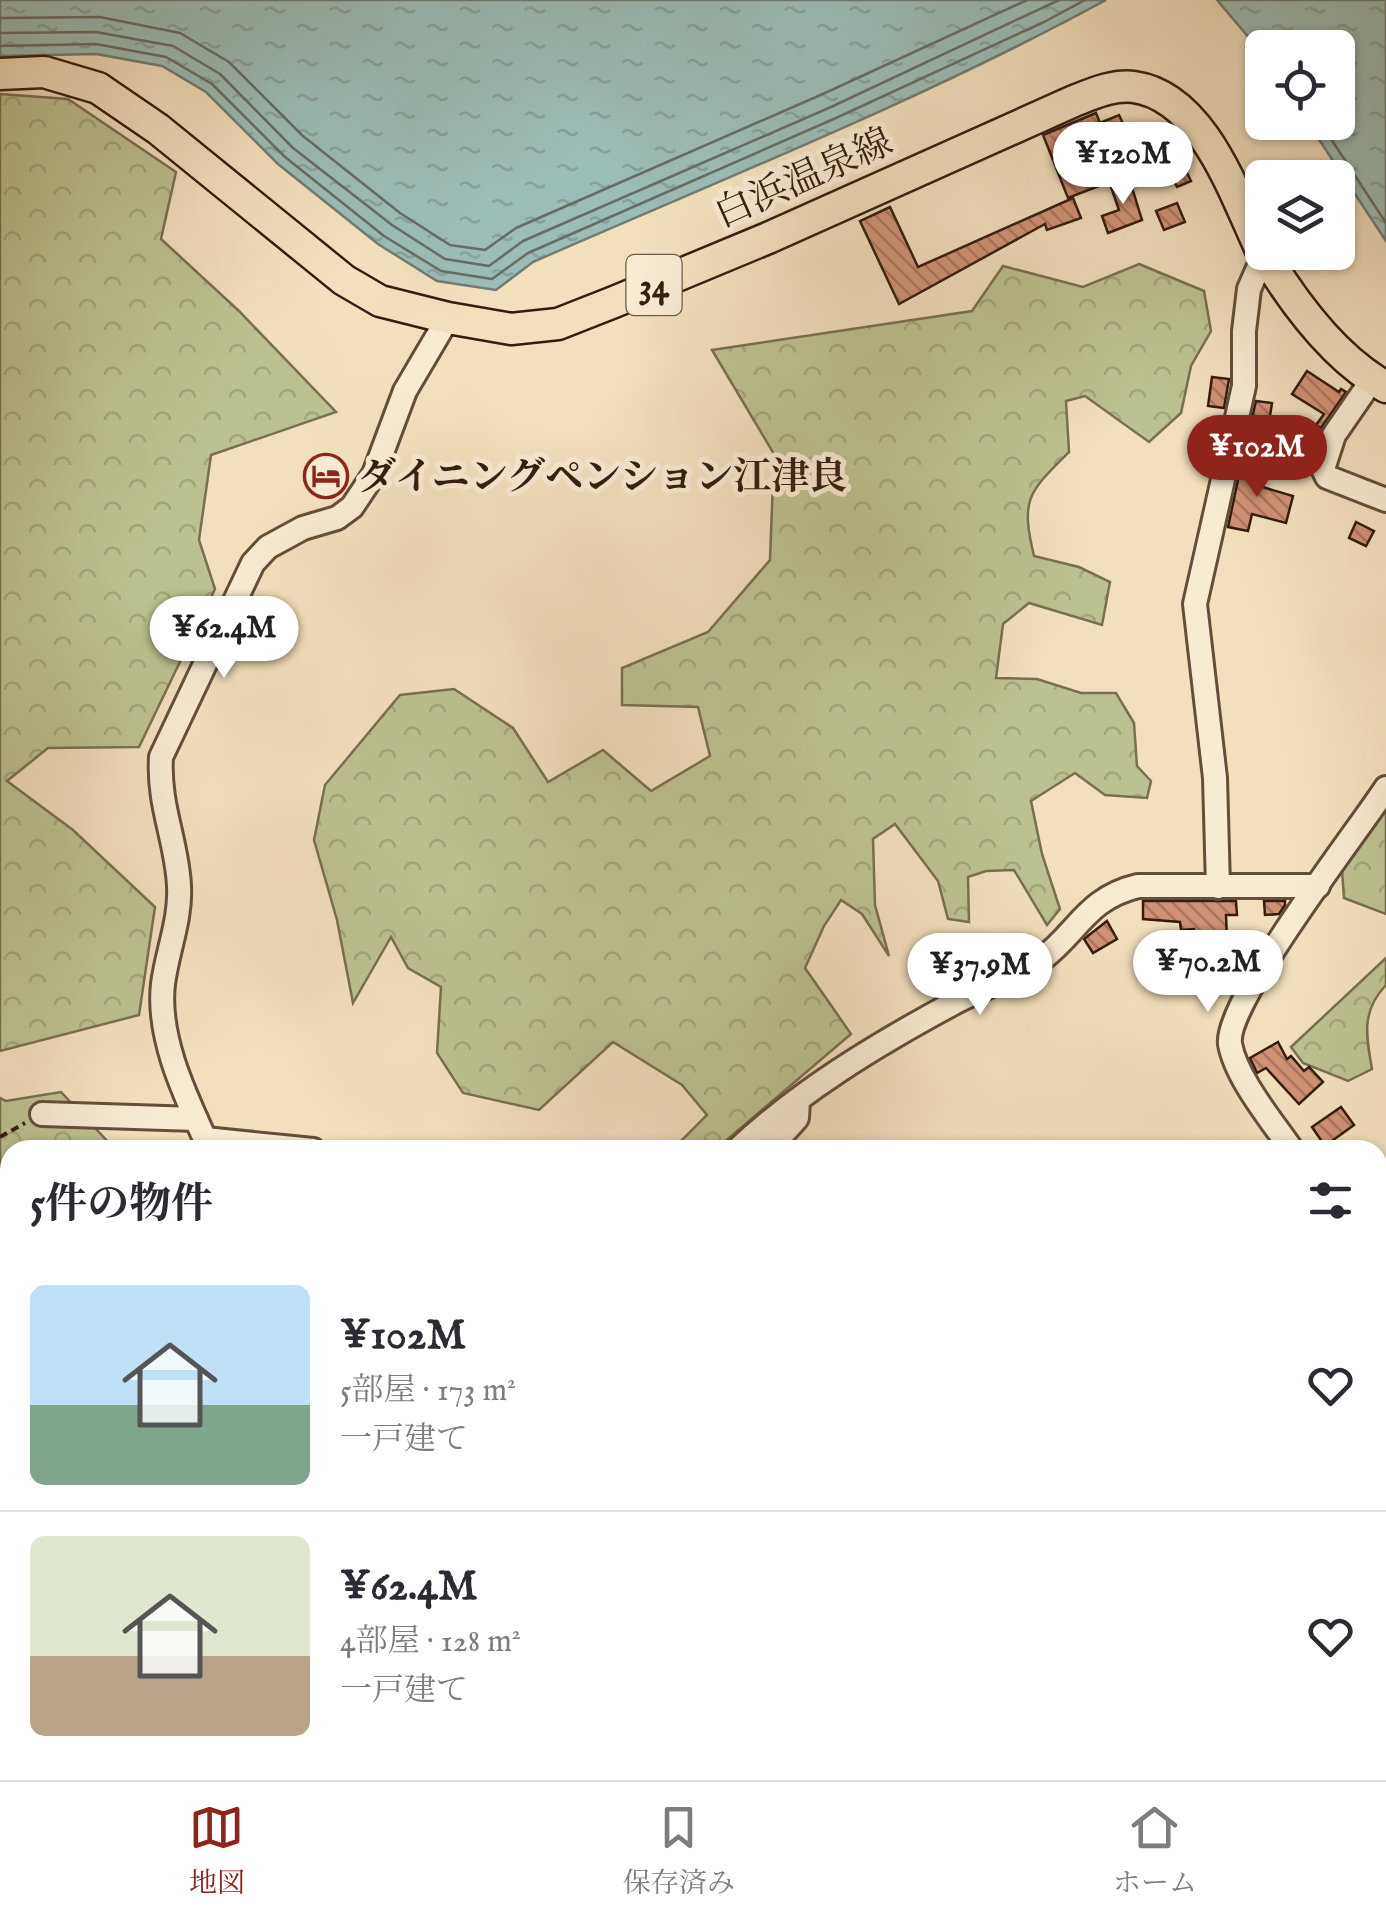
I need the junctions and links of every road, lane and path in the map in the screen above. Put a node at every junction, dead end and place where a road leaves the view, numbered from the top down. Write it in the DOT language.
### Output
graph roads {
  1 [pos="0,74"];
  2 [pos="1245,218"];
  3 [pos="1257,270"];
  4 [pos="1274,270"];
  5 [pos="448,318"];
  6 [pos="1379,383"];
  7 [pos="1386,500"];
  8 [pos="1386,788"];
  9 [pos="1318,886"];
  10 [pos="1218,887"];
  11 [pos="798,1100"];
  12 [pos="42,1114"];
  13 [pos="201,1136"];
  14 [pos="0,1138"];
  15 [pos="233,1140"];
  16 [pos="749,1140"];
  17 [pos="777,1140"];
  18 [pos="1286,1140"];
  1 -- 5 [label="main road, 白浜温泉線 / 34"];
  2 -- 5 [label="main road, 白浜温泉線 / 34"];
  3 -- 10 [label="street"];
  4 -- 6 [label="main road, 白浜温泉線 / 34"];
  5 -- 13 [label="street"];
  6 -- 7 [label="street"];
  8 -- 9 [label="street"];
  9 -- 10 [label="street"];
  9 -- 18 [label="street"];
  10 -- 11 [label="street"];
  11 -- 16 [label="street"];
  11 -- 17 [label="street"];
  12 -- 13 [label="street"];
  12 -- 14 [label="path"];
  13 -- 15 [label="street"];
}
